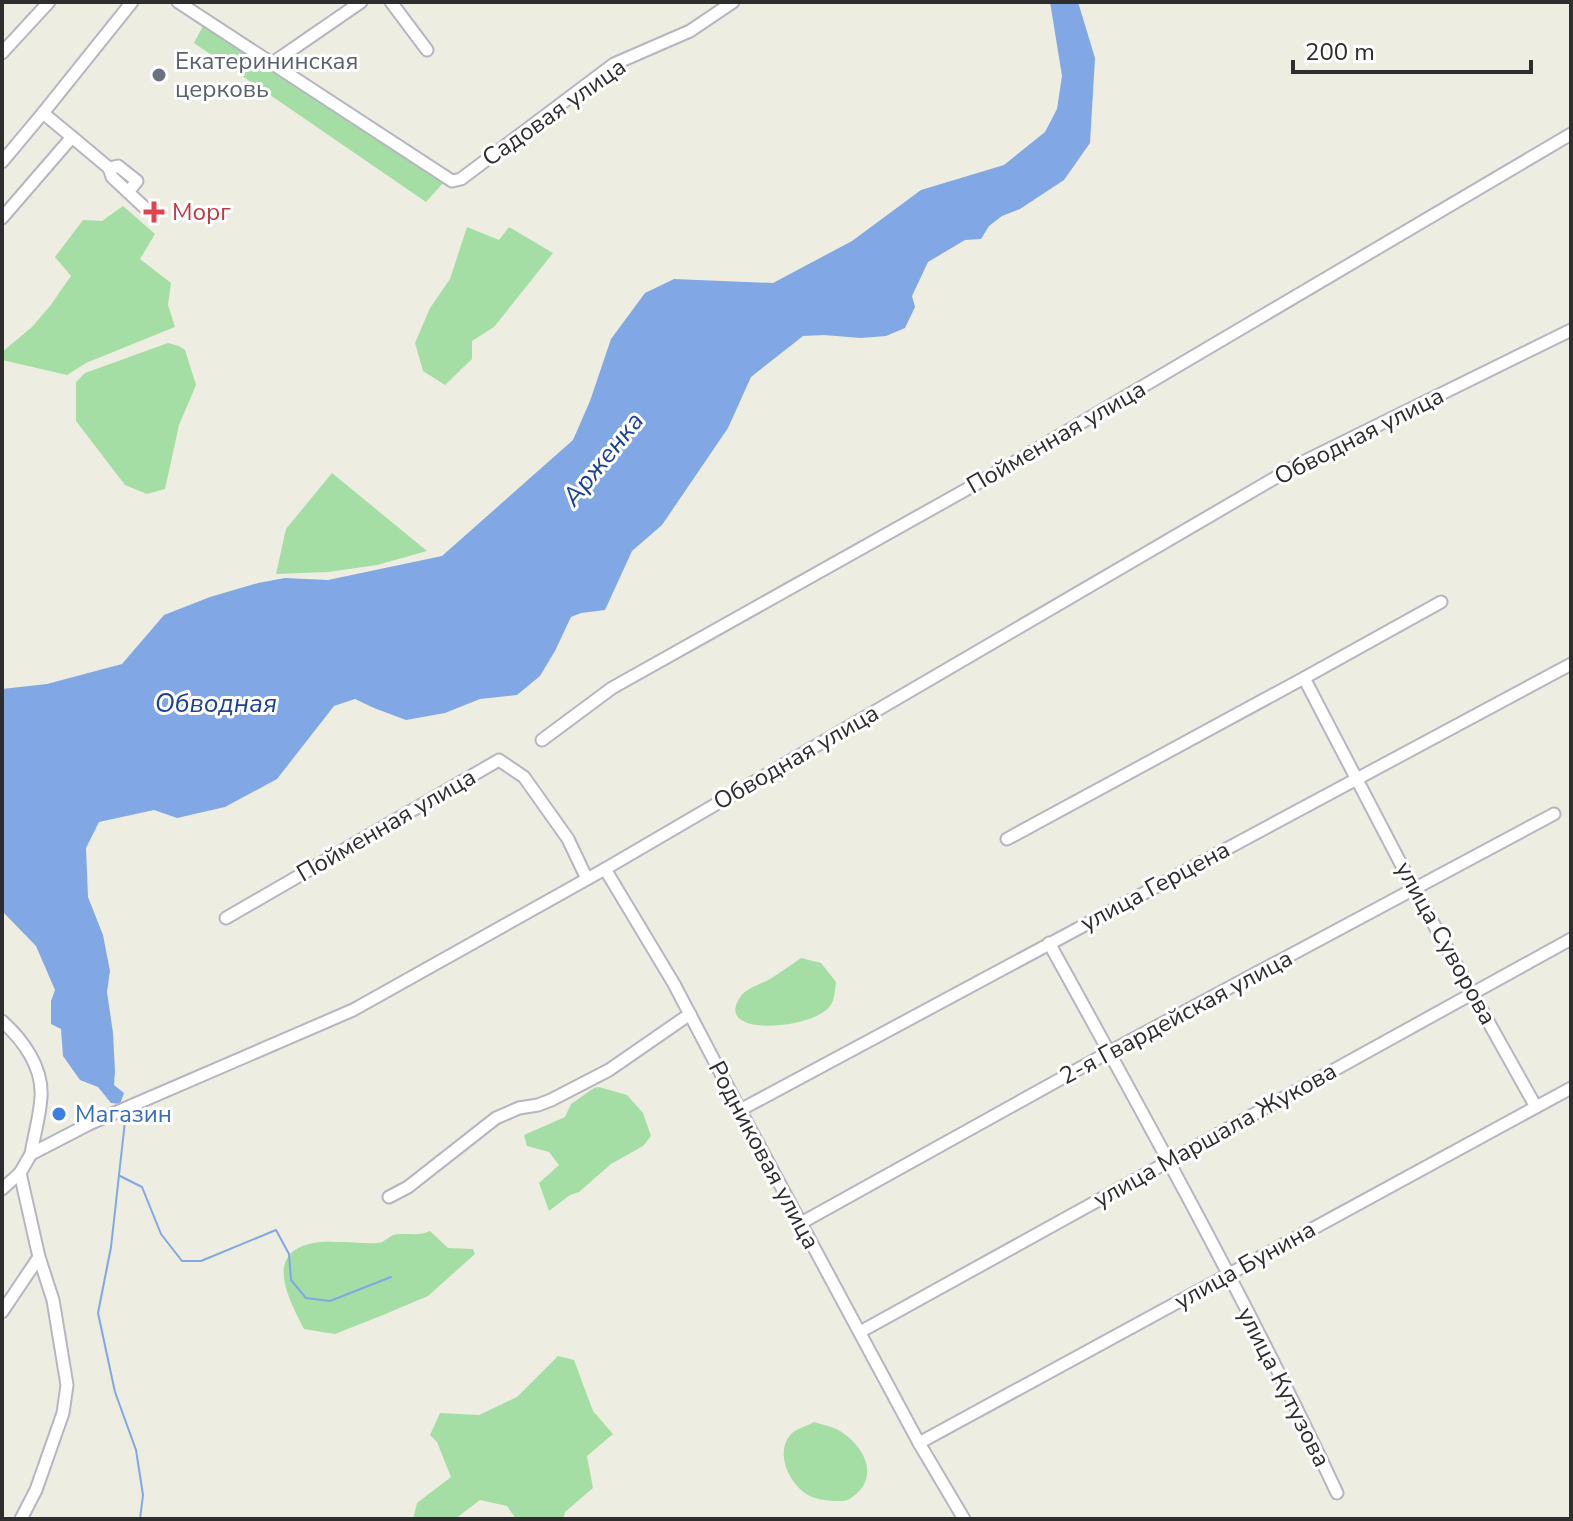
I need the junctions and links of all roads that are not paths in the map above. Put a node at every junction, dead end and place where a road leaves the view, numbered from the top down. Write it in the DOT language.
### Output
graph roads {
  1 [pos="49,2"];
  2 [pos="132,2"];
  3 [pos="178,2"];
  4 [pos="361,2"];
  5 [pos="391,2"];
  6 [pos="733,2"];
  7 [pos="427,50"];
  8 [pos="2,53"];
  9 [pos="271,64"];
  10 [pos="43,113"];
  11 [pos="1571,134"];
  12 [pos="72,137"];
  13 [pos="2,162"];
  14 [pos="144,207"];
  15 [pos="2,218"];
  16 [pos="1571,330"];
  17 [pos="1441,602"];
  18 [pos="1571,664"];
  19 [pos="1304,678"];
  20 [pos="542,740"];
  21 [pos="1358,779"];
  22 [pos="1554,814"];
  23 [pos="1007,839"];
  24 [pos="605,869"];
  25 [pos="587,879"];
  26 [pos="1414,889"];
  27 [pos="226,918"];
  28 [pos="1571,939"];
  29 [pos="1049,943"];
  30 [pos="1473,993"];
  31 [pos="690,1014"];
  32 [pos="2,1021"];
  33 [pos="1109,1052"];
  34 [pos="1571,1088"];
  35 [pos="1536,1107"];
  36 [pos="740,1110"];
  37 [pos="31,1154"];
  38 [pos="1169,1161"];
  39 [pos="20,1173"];
  40 [pos="2,1189"];
  41 [pos="389,1197"];
  42 [pos="801,1223"];
  43 [pos="39,1257"];
  44 [pos="1228,1275"];
  45 [pos="2,1312"];
  46 [pos="860,1332"];
  47 [pos="919,1443"];
  48 [pos="1337,1493"];
  49 [pos="21,1519"];
  50 [pos="964,1519"];
  1 -- 8 [label="street"];
  2 -- 10 [label="street"];
  3 -- 9 [label="street"];
  4 -- 9 [label="street"];
  5 -- 7 [label="street"];
  6 -- 9 [label="street, Садовая улица"];
  10 -- 12 [label="street"];
  10 -- 13 [label="street"];
  11 -- 20 [label="street, Пойменная улица"];
  12 -- 14 [label="street"];
  12 -- 15 [label="street"];
  16 -- 24 [label="street, Обводная улица"];
  17 -- 19 [label="street"];
  18 -- 21 [label="street, улица Герцена"];
  19 -- 21 [label="street, улица Суворова"];
  19 -- 23 [label="street"];
  21 -- 26 [label="street, улица Суворова"];
  21 -- 29 [label="street, улица Герцена"];
  22 -- 26 [label="street, 2-я Гвардейская улица"];
  24 -- 25 [label="street, Обводная улица"];
  24 -- 31 [label="street, Родниковая улица"];
  25 -- 27 [label="street, Пойменная улица"];
  25 -- 37 [label="street, Обводная улица"];
  26 -- 30 [label="street, улица Суворова"];
  26 -- 33 [label="street, 2-я Гвардейская улица"];
  28 -- 30 [label="street, улица Маршала Жукова"];
  29 -- 33 [label="street, улица Кутузова"];
  29 -- 36 [label="street, улица Герцена"];
  30 -- 35 [label="street, улица Суворова"];
  30 -- 38 [label="street, улица Маршала Жукова"];
  31 -- 36 [label="street, Родниковая улица"];
  31 -- 41 [label="street"];
  32 -- 37 [label="street"];
  33 -- 38 [label="street, улица Кутузова"];
  33 -- 42 [label="street, 2-я Гвардейская улица"];
  34 -- 35 [label="street, улица Бунина"];
  35 -- 44 [label="street, улица Бунина"];
  36 -- 42 [label="street, Родниковая улица"];
  37 -- 39 [label="street"];
  38 -- 44 [label="street, улица Кутузова"];
  38 -- 46 [label="street, улица Маршала Жукова"];
  39 -- 40 [label="street"];
  39 -- 43 [label="street"];
  42 -- 46 [label="street, Родниковая улица"];
  43 -- 45 [label="street"];
  43 -- 49 [label="street"];
  44 -- 47 [label="street, улица Бунина"];
  44 -- 48 [label="street, улица Кутузова"];
  46 -- 47 [label="street, Родниковая улица"];
  47 -- 50 [label="street, Родниковая улица"];
}
